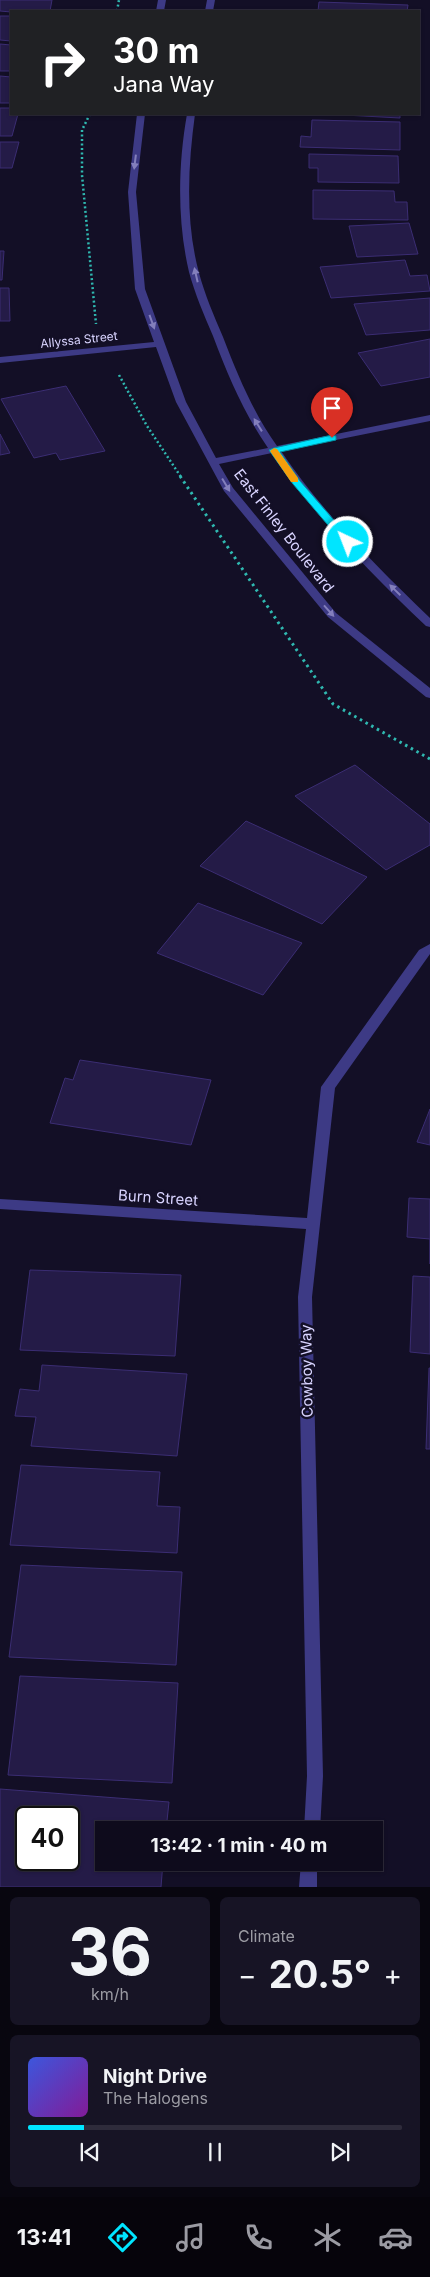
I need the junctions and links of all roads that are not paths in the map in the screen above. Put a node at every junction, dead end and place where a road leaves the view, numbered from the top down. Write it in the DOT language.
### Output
graph roads {
  1 [pos="141,115"];
  2 [pos="192,115"];
  3 [pos="160,344"];
  4 [pos="0,360"];
  5 [pos="430,418"];
  6 [pos="274,450"];
  7 [pos="214,462"];
  8 [pos="430,624"];
  9 [pos="430,694"];
  10 [pos="430,948"];
  11 [pos="0,1204"];
  12 [pos="313,1224"];
  13 [pos="313,1821"];
  14 [pos="309,1871"];
  15 [pos="308,1887"];
  1 -- 3 [label="street, East Finley Boulevard, one-way"];
  6 -- 2 [label="street, one-way"];
  3 -- 4 [label="street, Allyssa Street"];
  3 -- 7 [label="street, East Finley Boulevard"];
  5 -- 6 [label="street"];
  6 -- 7 [label="street"];
  8 -- 6 [label="street, one-way"];
  7 -- 9 [label="street, East Finley Boulevard, one-way"];
  10 -- 12 [label="street, Cowboy Way"];
  11 -- 12 [label="street, Burn Street"];
  12 -- 13 [label="street, Cowboy Way"];
  14 -- 15 [label="street"];
}
